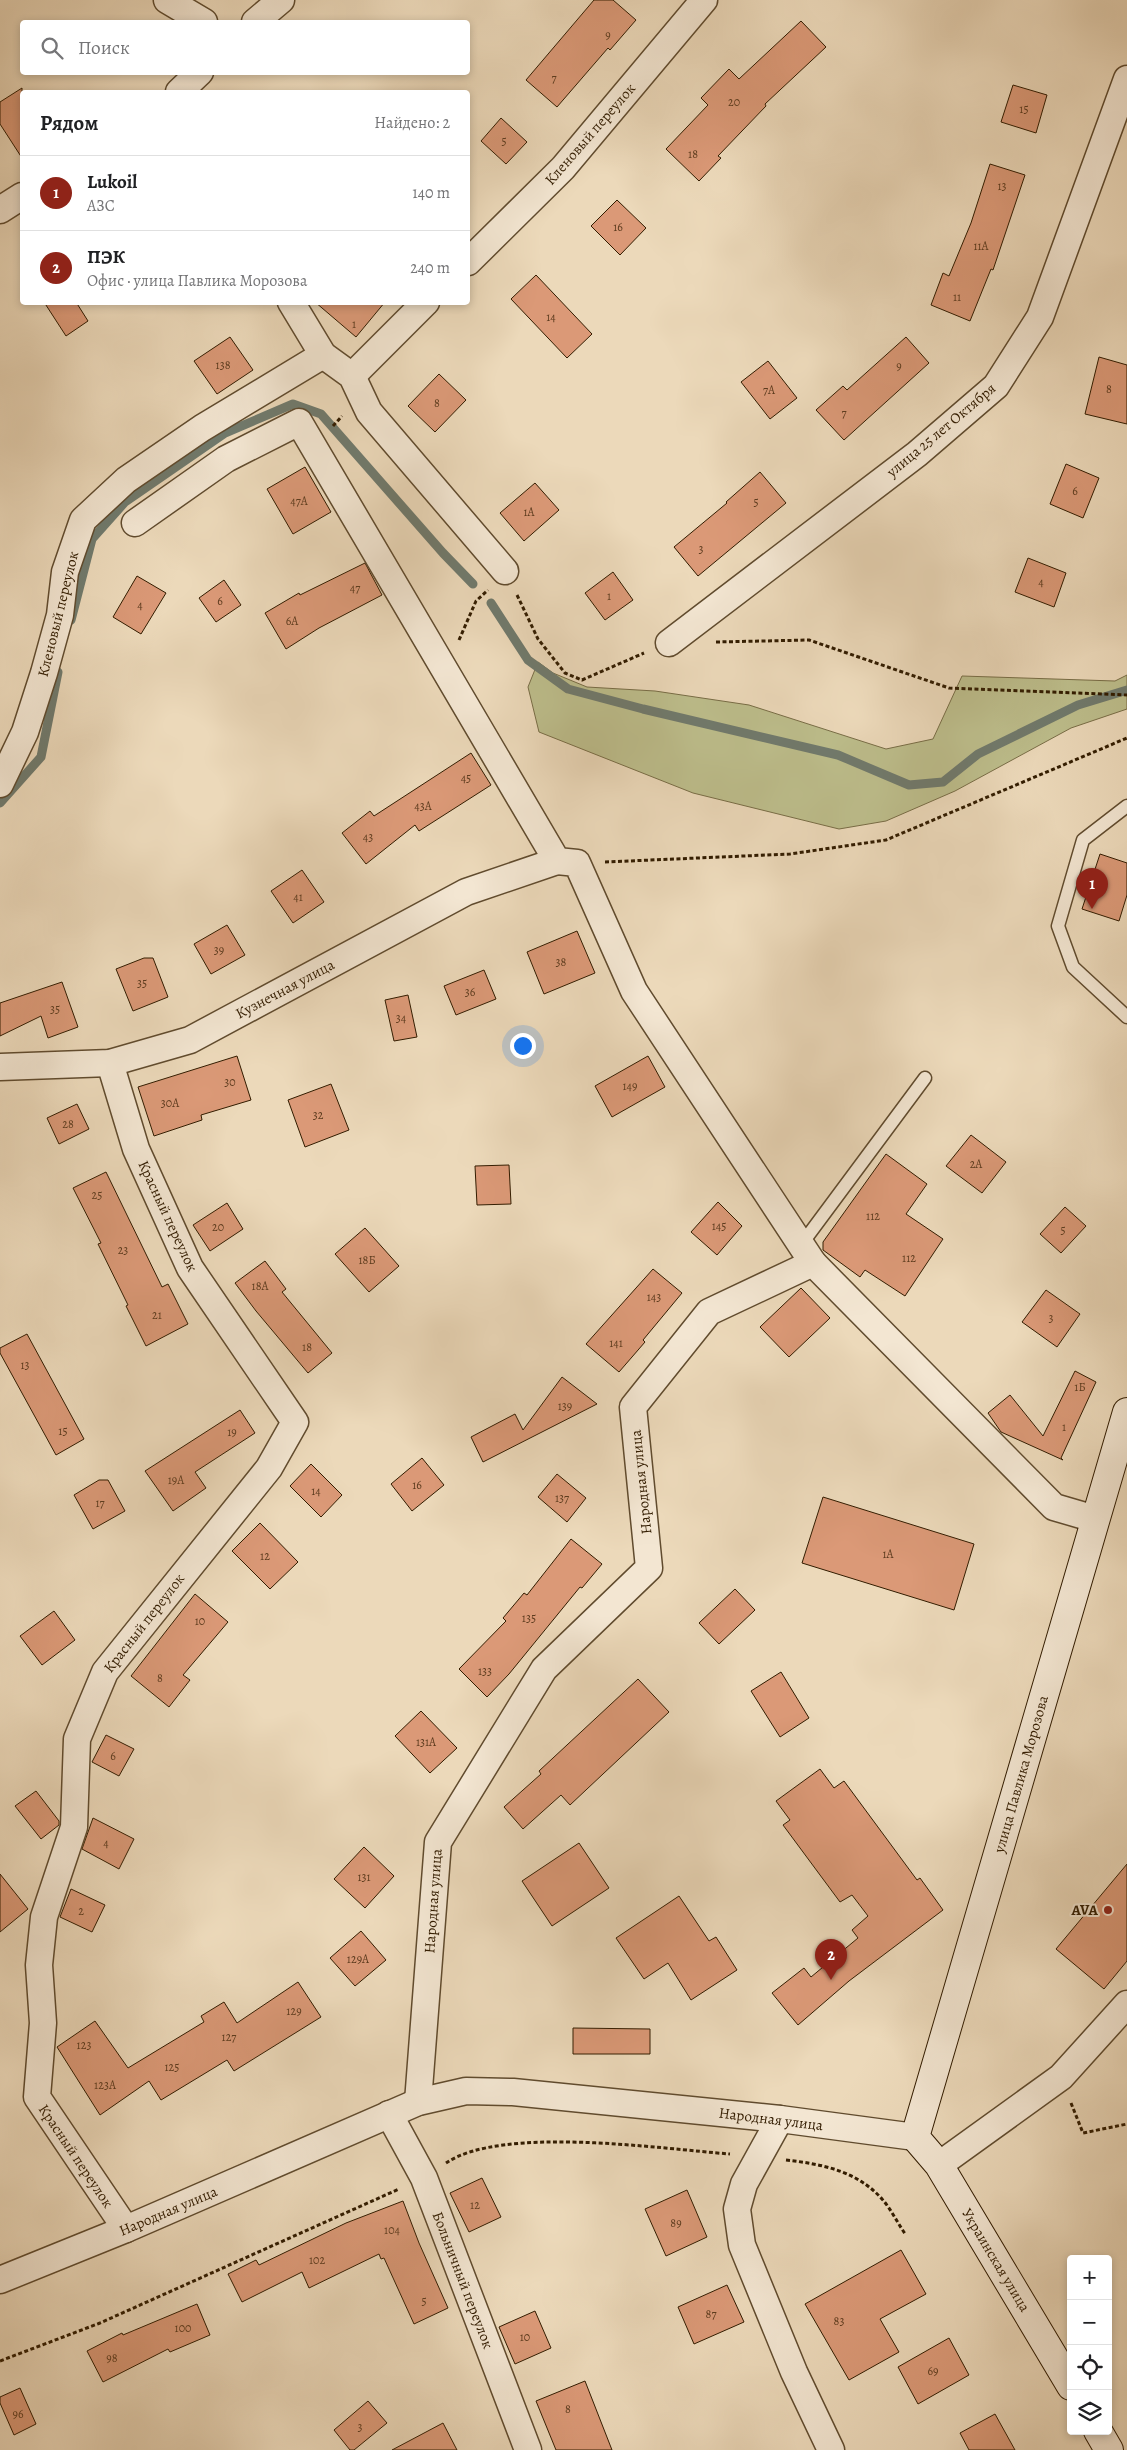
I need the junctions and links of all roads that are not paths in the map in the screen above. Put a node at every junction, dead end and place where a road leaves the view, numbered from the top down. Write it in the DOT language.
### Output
graph roads {
  1 [pos="167,0"];
  2 [pos="281,0"];
  3 [pos="704,0"];
  4 [pos="201,20"];
  5 [pos="257,20"];
  6 [pos="197,75"];
  7 [pos="1127,79"];
  8 [pos="181,90"];
  9 [pos="20,197"];
  10 [pos="0,210"];
  11 [pos="470,260"];
  12 [pos="293,305"];
  13 [pos="423,305"];
  14 [pos="323,355"];
  15 [pos="352,376"];
  16 [pos="135,523"];
  17 [pos="505,572"];
  18 [pos="670,643"];
  19 [pos="0,784"];
  20 [pos="1127,806"];
  21 [pos="567,862"];
  22 [pos="1127,1017"];
  23 [pos="110,1063"];
  24 [pos="0,1067"];
  25 [pos="925,1078"];
  26 [pos="807,1254"];
  27 [pos="1127,1412"];
  28 [pos="1094,1519"];
  29 [pos="1127,2004"];
  30 [pos="418,2102"];
  31 [pos="389,2114"];
  32 [pos="780,2119"];
  33 [pos="915,2137"];
  34 [pos="939,2165"];
  35 [pos="126,2229"];
  36 [pos="0,2280"];
  37 [pos="1067,2379"];
  38 [pos="1100,2435"];
  39 [pos="528,2450"];
  40 [pos="831,2450"];
  41 [pos="1109,2450"];
  1 -- 4 [label="street"];
  2 -- 5 [label="street"];
  3 -- 11 [label="street, Кленовый переулок"];
  6 -- 8 [label="street"];
  7 -- 18 [label="street, улица 25 лет Октября"];
  9 -- 10 [label="street"];
  12 -- 14 [label="street"];
  13 -- 15 [label="street"];
  14 -- 15 [label="street"];
  14 -- 19 [label="street, Кленовый переулок"];
  15 -- 17 [label="street"];
  16 -- 21 [label="street"];
  20 -- 22 [label="lane"];
  21 -- 23 [label="street, Кузнечная улица"];
  21 -- 26 [label="street"];
  23 -- 24 [label="street, Кузнечная улица"];
  23 -- 35 [label="street, Красный переулок"];
  25 -- 26 [label="lane"];
  26 -- 28 [label="street"];
  26 -- 30 [label="street, Народная улица"];
  27 -- 28 [label="street, улица Павлика Морозова"];
  28 -- 33 [label="street, улица Павлика Морозова"];
  29 -- 34 [label="street"];
  30 -- 31 [label="street, Народная улица"];
  30 -- 32 [label="street, Народная улица"];
  31 -- 35 [label="street, Народная улица"];
  31 -- 39 [label="street, Больничный переулок"];
  32 -- 33 [label="street, Народная улица"];
  32 -- 40 [label="street"];
  33 -- 34 [label="street, Украинская улица"];
  34 -- 37 [label="street, Украинская улица"];
  35 -- 36 [label="street, Народная улица"];
  38 -- 41 [label="street"];
}
